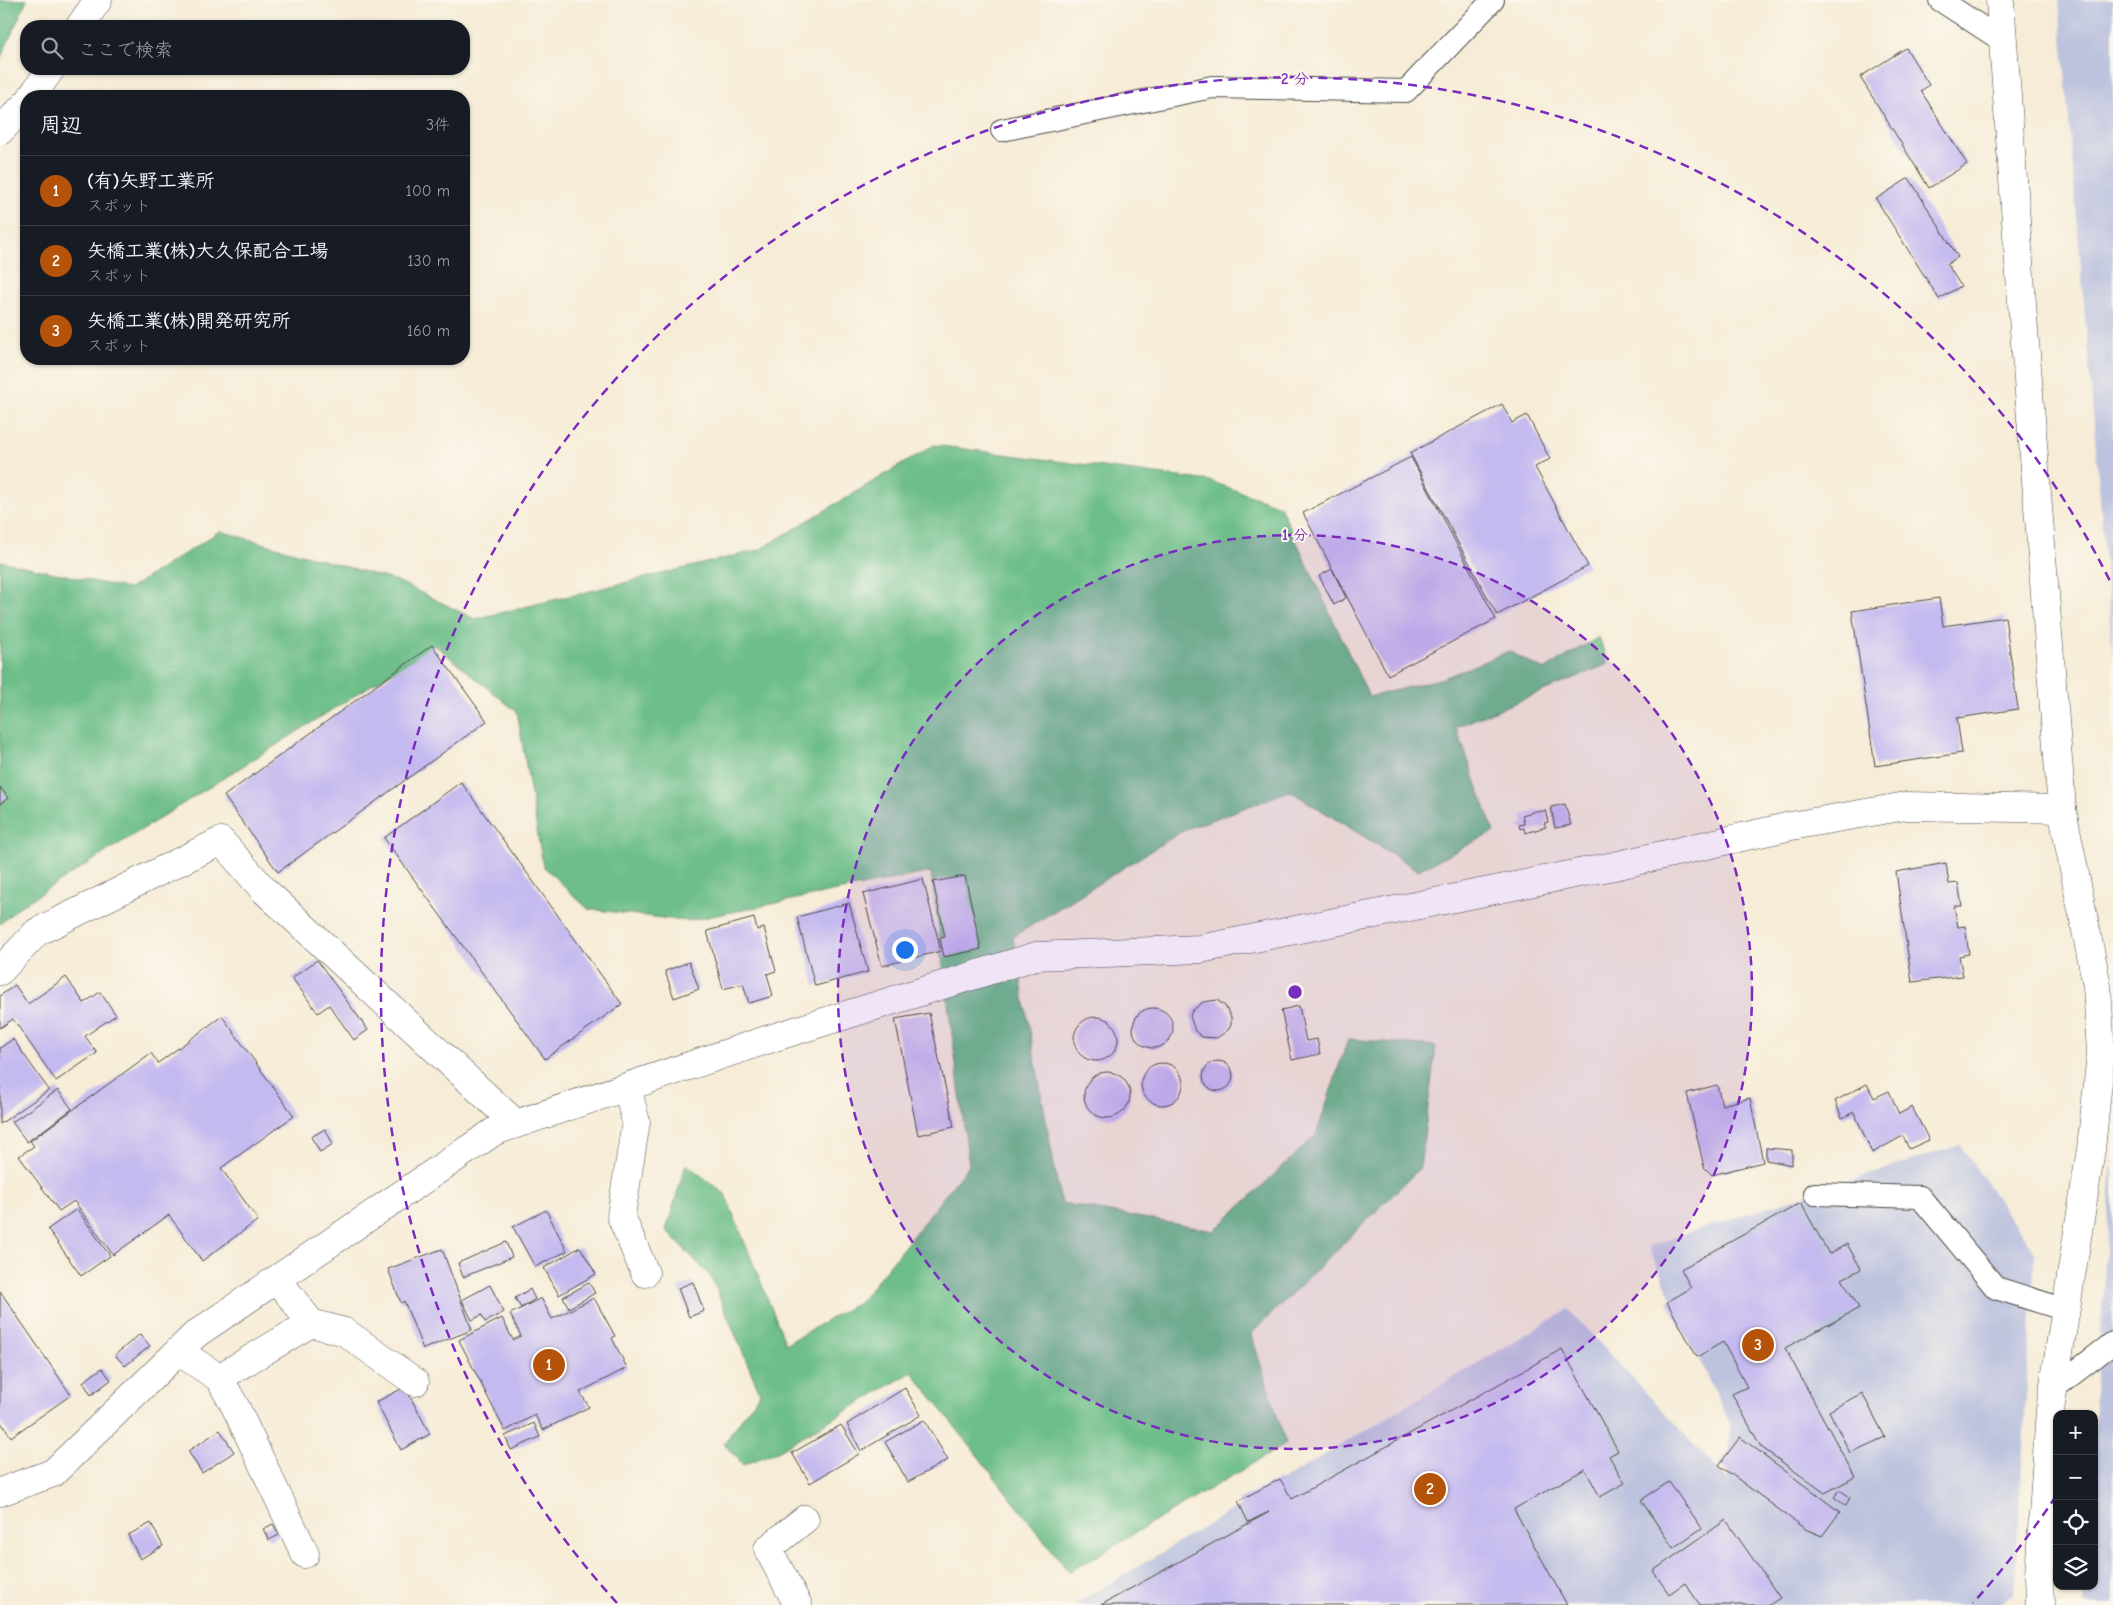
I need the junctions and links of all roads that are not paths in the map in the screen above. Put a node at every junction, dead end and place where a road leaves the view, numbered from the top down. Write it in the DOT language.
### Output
graph roads {
  1 [pos="98,0"];
  2 [pos="1493,0"];
  3 [pos="1940,0"];
  4 [pos="2000,0"];
  5 [pos="84,20"];
  6 [pos="2003,41"];
  7 [pos="47,75"];
  8 [pos="36,90"];
  9 [pos="20,110"];
  10 [pos="1002,130"];
  11 [pos="0,131"];
  12 [pos="2062,809"];
  13 [pos="0,971"];
  14 [pos="627,1087"];
  15 [pos="516,1124"];
  16 [pos="1815,1194"];
  17 [pos="645,1273"];
  18 [pos="277,1279"];
  19 [pos="2066,1310"];
  20 [pos="311,1323"];
  21 [pos="2113,1343"];
  22 [pos="178,1351"];
  23 [pos="219,1378"];
  24 [pos="415,1382"];
  25 [pos="2053,1390"];
  26 [pos="0,1492"];
  27 [pos="805,1519"];
  28 [pos="305,1554"];
  29 [pos="798,1605"];
  30 [pos="2040,1605"];
  1 -- 5 [label="street"];
  2 -- 10 [label="lane"];
  3 -- 6 [label="lane"];
  4 -- 6 [label="street"];
  6 -- 12 [label="street"];
  7 -- 8 [label="street"];
  9 -- 11 [label="street"];
  12 -- 14 [label="street"];
  12 -- 19 [label="street"];
  13 -- 15 [label="street"];
  14 -- 15 [label="street"];
  14 -- 17 [label="street"];
  15 -- 18 [label="street"];
  16 -- 19 [label="lane"];
  18 -- 20 [label="street"];
  18 -- 22 [label="street"];
  19 -- 25 [label="street"];
  20 -- 23 [label="street"];
  20 -- 24 [label="street"];
  21 -- 25 [label="lane"];
  22 -- 23 [label="street"];
  22 -- 26 [label="street"];
  23 -- 28 [label="street"];
  25 -- 30 [label="street"];
  27 -- 29 [label="street"];
}
